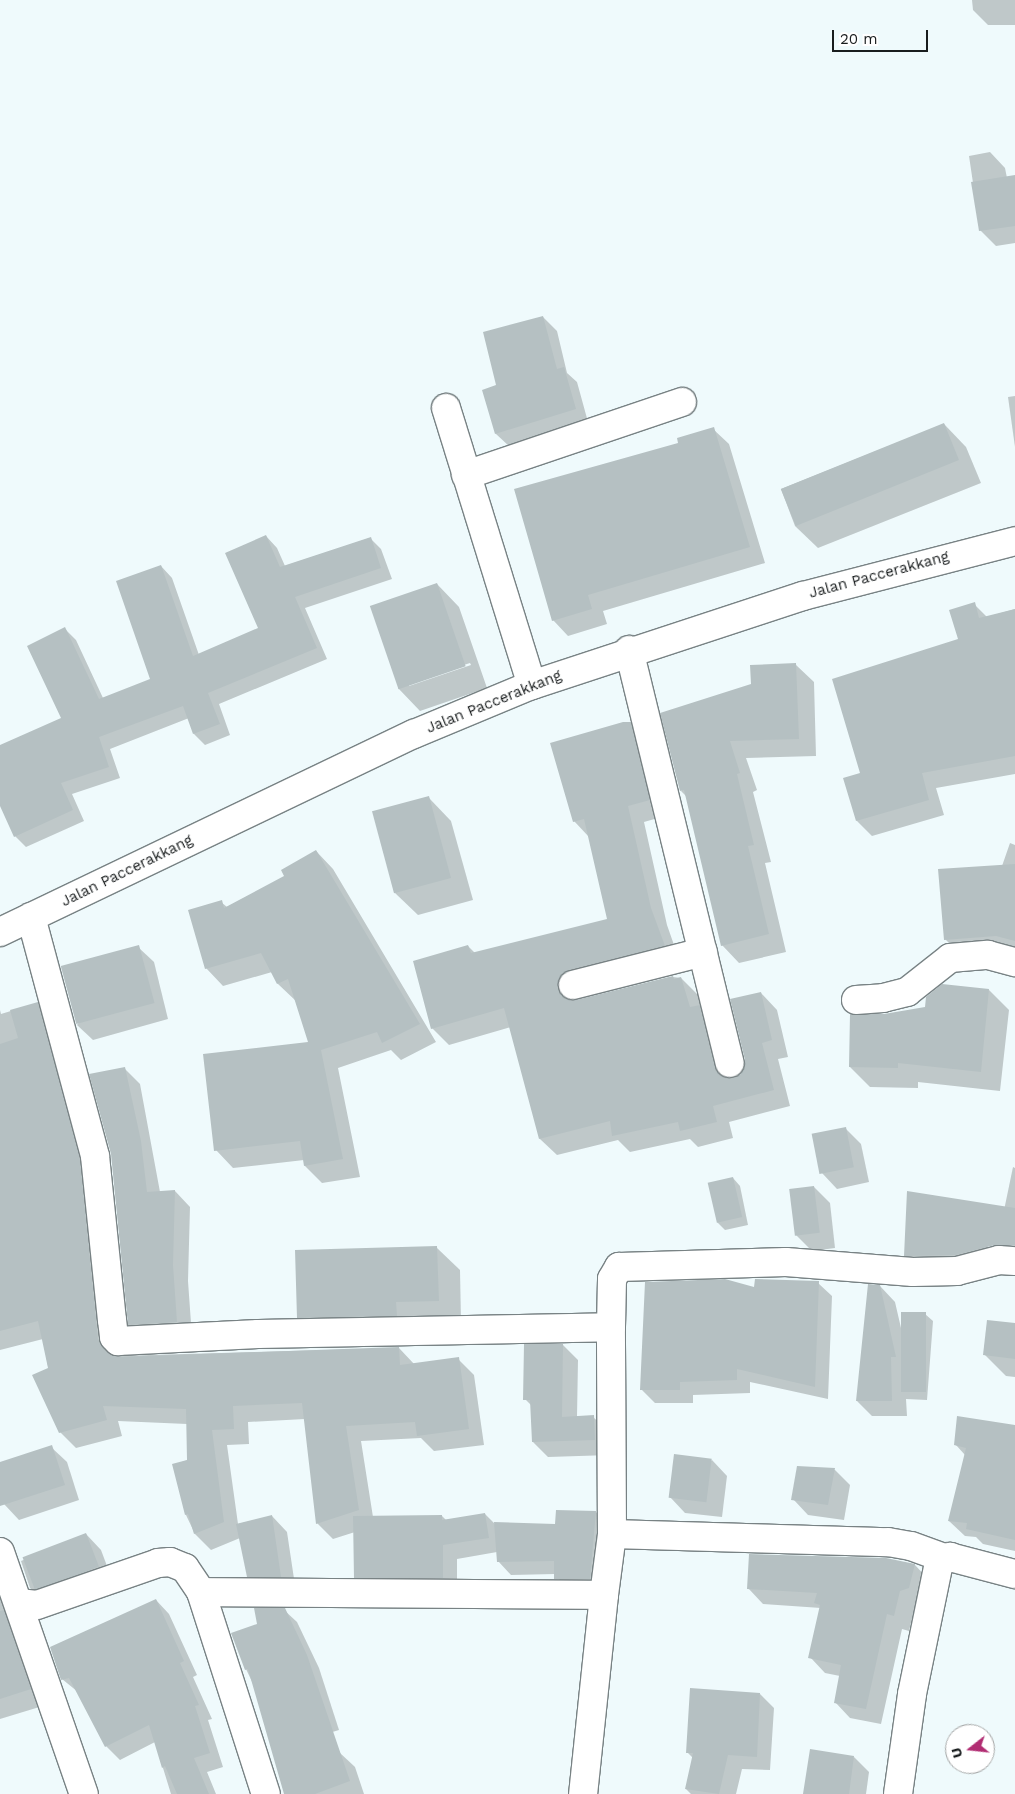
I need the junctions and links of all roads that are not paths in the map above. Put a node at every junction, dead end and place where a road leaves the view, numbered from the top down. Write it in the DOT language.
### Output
graph roads {
  1 [pos="682,402"];
  2 [pos="446,408"];
  3 [pos="466,475"];
  4 [pos="1015,541"];
  5 [pos="629,650"];
  6 [pos="532,685"];
  7 [pos="31,917"];
  8 [pos="0,932"];
  9 [pos="702,952"];
  10 [pos="1015,962"];
  11 [pos="573,985"];
  12 [pos="856,1000"];
  13 [pos="730,1062"];
  14 [pos="1015,1262"];
  15 [pos="611,1326"];
  16 [pos="612,1534"];
  17 [pos="0,1552"];
  18 [pos="944,1558"];
  19 [pos="1015,1574"];
  20 [pos="201,1592"];
  21 [pos="604,1595"];
  22 [pos="19,1603"];
  23 [pos="84,1794"];
  24 [pos="266,1794"];
  25 [pos="584,1794"];
  26 [pos="898,1794"];
  1 -- 3 [label="street"];
  2 -- 3 [label="street"];
  3 -- 6 [label="street"];
  4 -- 5 [label="street, Jalan Paccerakkang"];
  5 -- 6 [label="street, Jalan Paccerakkang"];
  5 -- 9 [label="street"];
  6 -- 7 [label="street, Jalan Paccerakkang"];
  7 -- 8 [label="street, Jalan Paccerakkang"];
  7 -- 15 [label="street"];
  9 -- 11 [label="street"];
  9 -- 13 [label="street"];
  10 -- 12 [label="street"];
  14 -- 15 [label="street"];
  15 -- 16 [label="street"];
  16 -- 18 [label="street"];
  16 -- 21 [label="street"];
  17 -- 22 [label="street"];
  18 -- 19 [label="street"];
  18 -- 26 [label="street"];
  20 -- 21 [label="street"];
  20 -- 22 [label="street"];
  20 -- 24 [label="street"];
  21 -- 25 [label="street"];
  22 -- 23 [label="street"];
}
